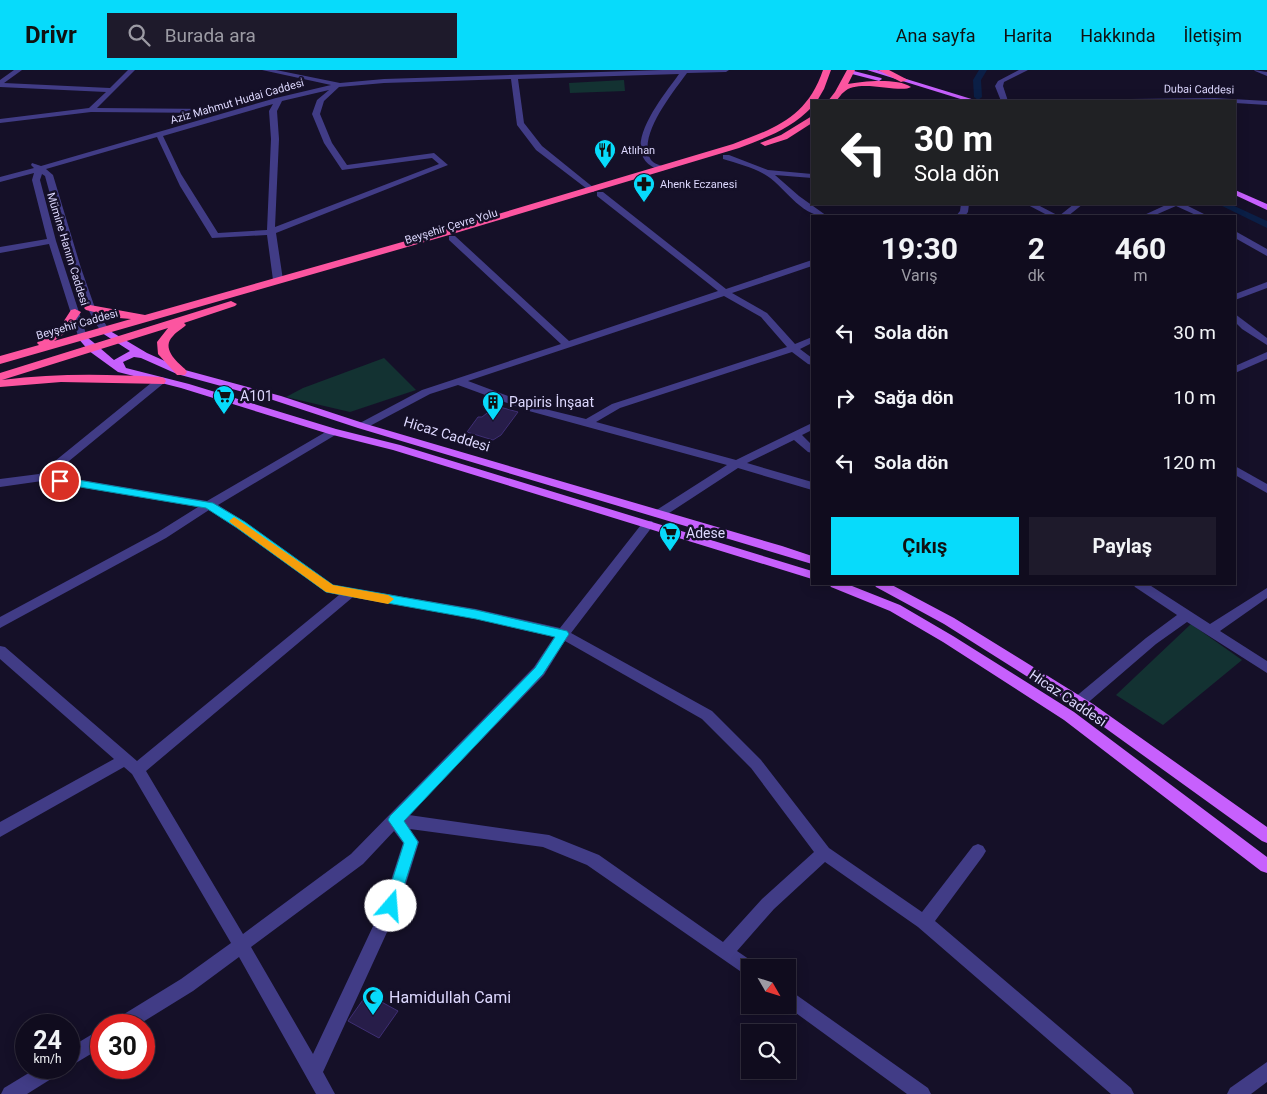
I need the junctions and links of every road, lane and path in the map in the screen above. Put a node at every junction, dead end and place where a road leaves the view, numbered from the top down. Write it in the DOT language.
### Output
graph roads {
  1 [pos="18,70"];
  2 [pos="132,70"];
  3 [pos="265,70"];
  4 [pos="311,70"];
  5 [pos="555,70"];
  6 [pos="726,70"];
  7 [pos="870,70"];
  8 [pos="882,70"];
  9 [pos="1025,70"];
  10 [pos="1256,70"];
  11 [pos="848,71"];
  12 [pos="684,72"];
  13 [pos="1267,74"];
  14 [pos="299,76"];
  15 [pos="514,77"];
  16 [pos="836,80"];
  17 [pos="328,81"];
  18 [pos="906,83"];
  19 [pos="0,84"];
  20 [pos="339,85"];
  21 [pos="111,90"];
  22 [pos="279,100"];
  23 [pos="813,100"];
  24 [pos="834,100"];
  25 [pos="949,100"];
  26 [pos="970,100"];
  27 [pos="1004,100"];
  28 [pos="1236,101"];
  29 [pos="811,103"];
  30 [pos="1267,103"];
  31 [pos="90,110"];
  32 [pos="215,111"];
  33 [pos="811,120"];
  34 [pos="0,121"];
  35 [pos="159,134"];
  36 [pos="726,157"];
  37 [pos="36,166"];
  38 [pos="662,169"];
  39 [pos="767,172"];
  40 [pos="0,173"];
  41 [pos="811,176"];
  42 [pos="0,180"];
  43 [pos="1236,184"];
  44 [pos="596,192"];
  45 [pos="1236,192"];
  46 [pos="1267,198"];
  47 [pos="1032,205"];
  48 [pos="1078,205"];
  49 [pos="1174,205"];
  50 [pos="1178,205"];
  51 [pos="1267,207"];
  52 [pos="821,215"];
  53 [pos="1053,215"];
  54 [pos="1064,215"];
  55 [pos="1148,215"];
  56 [pos="1202,215"];
  57 [pos="271,232"];
  58 [pos="1236,235"];
  59 [pos="452,238"];
  60 [pos="52,241"];
  61 [pos="0,250"];
  62 [pos="1267,254"];
  63 [pos="811,263"];
  64 [pos="278,280"];
  65 [pos="1267,285"];
  66 [pos="726,293"];
  67 [pos="1236,297"];
  68 [pos="90,308"];
  69 [pos="75,312"];
  70 [pos="162,314"];
  71 [pos="196,316"];
  72 [pos="1236,318"];
  73 [pos="105,330"];
  74 [pos="82,336"];
  75 [pos="811,340"];
  76 [pos="119,341"];
  77 [pos="1267,342"];
  78 [pos="567,344"];
  79 [pos="794,348"];
  80 [pos="93,349"];
  81 [pos="28,352"];
  82 [pos="1267,355"];
  83 [pos="146,356"];
  84 [pos="0,360"];
  85 [pos="811,361"];
  86 [pos="119,368"];
  87 [pos="1236,370"];
  88 [pos="181,372"];
  89 [pos="0,377"];
  90 [pos="160,381"];
  91 [pos="458,381"];
  92 [pos="0,385"];
  93 [pos="587,423"];
  94 [pos="362,426"];
  95 [pos="811,427"];
  96 [pos="333,432"];
  97 [pos="795,435"];
  98 [pos="811,449"];
  99 [pos="735,464"];
  100 [pos="1236,471"];
  101 [pos="42,478"];
  102 [pos="0,482"];
  103 [pos="811,486"];
  104 [pos="1267,489"];
  105 [pos="209,505"];
  106 [pos="654,519"];
  107 [pos="811,560"];
  108 [pos="811,575"];
  109 [pos="838,585"];
  110 [pos="882,585"];
  111 [pos="1141,585"];
  112 [pos="351,592"];
  113 [pos="1267,592"];
  114 [pos="1186,615"];
  115 [pos="0,623"];
  116 [pos="1210,631"];
  117 [pos="563,634"];
  118 [pos="0,651"];
  119 [pos="1267,668"];
  120 [pos="1079,702"];
  121 [pos="131,764"];
  122 [pos="395,820"];
  123 [pos="0,830"];
  124 [pos="1267,836"];
  125 [pos="978,851"];
  126 [pos="824,853"];
  127 [pos="1267,866"];
  128 [pos="924,922"];
  129 [pos="241,945"];
  130 [pos="725,952"];
  131 [pos="741,964"];
  132 [pos="796,1003"];
  133 [pos="140,1014"];
  134 [pos="1267,1071"];
  135 [pos="314,1072"];
  136 [pos="35,1079"];
  137 [pos="10,1094"];
  138 [pos="326,1094"];
  139 [pos="922,1094"];
  140 [pos="1125,1094"];
  141 [pos="1236,1094"];
  1 -- 19 [label="street"];
  2 -- 21 [label="street"];
  3 -- 14 [label="street"];
  4 -- 14 [label="street"];
  5 -- 17 [label="street, Aziz Mahmut Hudai Caddesi"];
  6 -- 12 [label="street, Aziz Mahmut Hudai Caddesi"];
  7 -- 18 [label="main road"];
  8 -- 18 [label="highway"];
  9 -- 27 [label="street"];
  10 -- 13 [label="street"];
  11 -- 16 [label="highway, Beyşehir Çevre Yolu"];
  11 -- 18 [label="main road"];
  12 -- 15 [label="street, Aziz Mahmut Hudai Caddesi"];
  12 -- 38 [label="street"];
  14 -- 17 [label="street"];
  15 -- 20 [label="street, Aziz Mahmut Hudai Caddesi"];
  15 -- 44 [label="street"];
  16 -- 18 [label="highway"];
  16 -- 23 [label="highway, Beyşehir Çevre Yolu"];
  16 -- 24 [label="highway, Beyşehir Çevre Yolu"];
  17 -- 20 [label="street"];
  17 -- 32 [label="street, Aziz Mahmut Hudai Caddesi"];
  18 -- 25 [label="main road"];
  18 -- 26 [label="main road"];
  19 -- 21 [label="street"];
  20 -- 22 [label="street, Aziz Mahmut Hudai Caddesi"];
  20 -- 57 [label="street"];
  21 -- 31 [label="street"];
  22 -- 35 [label="street, Aziz Mahmut Hudai Caddesi"];
  22 -- 57 [label="street"];
  28 -- 30 [label="street, Dubai Caddesi"];
  29 -- 38 [label="highway, Beyşehir Çevre Yolu"];
  31 -- 32 [label="street"];
  31 -- 34 [label="street"];
  32 -- 37 [label="street, Aziz Mahmut Hudai Caddesi"];
  33 -- 36 [label="highway, Beyşehir Çevre Yolu"];
  35 -- 37 [label="street, Aziz Mahmut Hudai Caddesi"];
  35 -- 57 [label="street"];
  36 -- 39 [label="street"];
  36 -- 44 [label="highway, Beyşehir Çevre Yolu"];
  37 -- 40 [label="street, Aziz Mahmut Hudai Caddesi"];
  37 -- 42 [label="street, Aziz Mahmut Hudai Caddesi"];
  37 -- 60 [label="street, Mümine Hanım Caddesi"];
  37 -- 68 [label="street, Mümine Hanım Caddesi"];
  38 -- 44 [label="highway, Beyşehir Çevre Yolu"];
  39 -- 41 [label="street"];
  39 -- 52 [label="street"];
  43 -- 46 [label="main road"];
  44 -- 59 [label="highway, Beyşehir Çevre Yolu"];
  44 -- 64 [label="highway, Beyşehir Çevre Yolu"];
  44 -- 66 [label="street"];
  45 -- 51 [label="main road"];
  47 -- 53 [label="street"];
  48 -- 54 [label="street"];
  49 -- 55 [label="street"];
  50 -- 56 [label="street"];
  57 -- 64 [label="street"];
  58 -- 62 [label="street"];
  59 -- 71 [label="highway, Beyşehir Çevre Yolu"];
  59 -- 78 [label="street"];
  60 -- 61 [label="street"];
  60 -- 69 [label="street, Mümine Hanım Caddesi"];
  63 -- 66 [label="street"];
  64 -- 70 [label="highway, Beyşehir Çevre Yolu"];
  65 -- 67 [label="street"];
  66 -- 78 [label="street"];
  66 -- 79 [label="street"];
  68 -- 70 [label="highway"];
  68 -- 73 [label="street, Hicaz Caddesi"];
  69 -- 74 [label="street, Mümine Hanım Caddesi"];
  69 -- 81 [label="highway"];
  70 -- 73 [label="highway, Beyşehir Caddesi"];
  71 -- 76 [label="highway, Beyşehir Çevre Yolu"];
  71 -- 88 [label="highway"];
  72 -- 77 [label="street"];
  73 -- 74 [label="highway, Beyşehir Caddesi"];
  73 -- 76 [label="main road, Hicaz Caddesi"];
  74 -- 80 [label="main road, Hicaz Caddesi"];
  74 -- 81 [label="highway, Beyşehir Caddesi"];
  75 -- 79 [label="street"];
  76 -- 80 [label="highway, Beyşehir Çevre Yolu"];
  76 -- 83 [label="main road, Hicaz Caddesi"];
  78 -- 91 [label="street"];
  79 -- 85 [label="street"];
  79 -- 93 [label="street"];
  80 -- 86 [label="main road, Hicaz Caddesi"];
  80 -- 89 [label="highway"];
  81 -- 84 [label="highway, Beyşehir Caddesi"];
  82 -- 87 [label="street"];
  83 -- 86 [label="main road"];
  83 -- 88 [label="main road, Hicaz Caddesi"];
  86 -- 90 [label="main road, Hicaz Caddesi"];
  88 -- 94 [label="main road, Hicaz Caddesi"];
  90 -- 92 [label="highway"];
  90 -- 96 [label="main road, Hicaz Caddesi"];
  90 -- 101 [label="street"];
  91 -- 93 [label="street"];
  91 -- 94 [label="street"];
  93 -- 99 [label="street"];
  94 -- 106 [label="main road, Hicaz Caddesi"];
  95 -- 97 [label="street"];
  96 -- 105 [label="street"];
  96 -- 106 [label="main road, Hicaz Caddesi"];
  97 -- 98 [label="street"];
  97 -- 99 [label="street"];
  99 -- 103 [label="street"];
  99 -- 106 [label="street"];
  100 -- 104 [label="street"];
  101 -- 102 [label="street"];
  101 -- 105 [label="street"];
  105 -- 112 [label="street"];
  105 -- 115 [label="street"];
  106 -- 107 [label="main road, Hicaz Caddesi"];
  106 -- 108 [label="main road, Hicaz Caddesi"];
  106 -- 117 [label="street"];
  109 -- 127 [label="main road, Hicaz Caddesi"];
  110 -- 120 [label="main road, Hicaz Caddesi"];
  111 -- 114 [label="street"];
  112 -- 117 [label="street"];
  112 -- 121 [label="street"];
  113 -- 116 [label="street"];
  114 -- 116 [label="street"];
  114 -- 120 [label="street"];
  116 -- 119 [label="street"];
  117 -- 122 [label="street"];
  117 -- 126 [label="street"];
  118 -- 121 [label="street"];
  120 -- 124 [label="main road, Hicaz Caddesi"];
  121 -- 123 [label="street"];
  121 -- 129 [label="street"];
  122 -- 129 [label="street"];
  122 -- 130 [label="street"];
  122 -- 135 [label="street"];
  125 -- 128 [label="street"];
  126 -- 128 [label="street"];
  126 -- 130 [label="street"];
  128 -- 140 [label="street"];
  129 -- 133 [label="street"];
  129 -- 135 [label="street"];
  130 -- 131 [label="street"];
  132 -- 139 [label="street"];
  134 -- 141 [label="street"];
  135 -- 138 [label="street"];
  136 -- 137 [label="street"];
}
